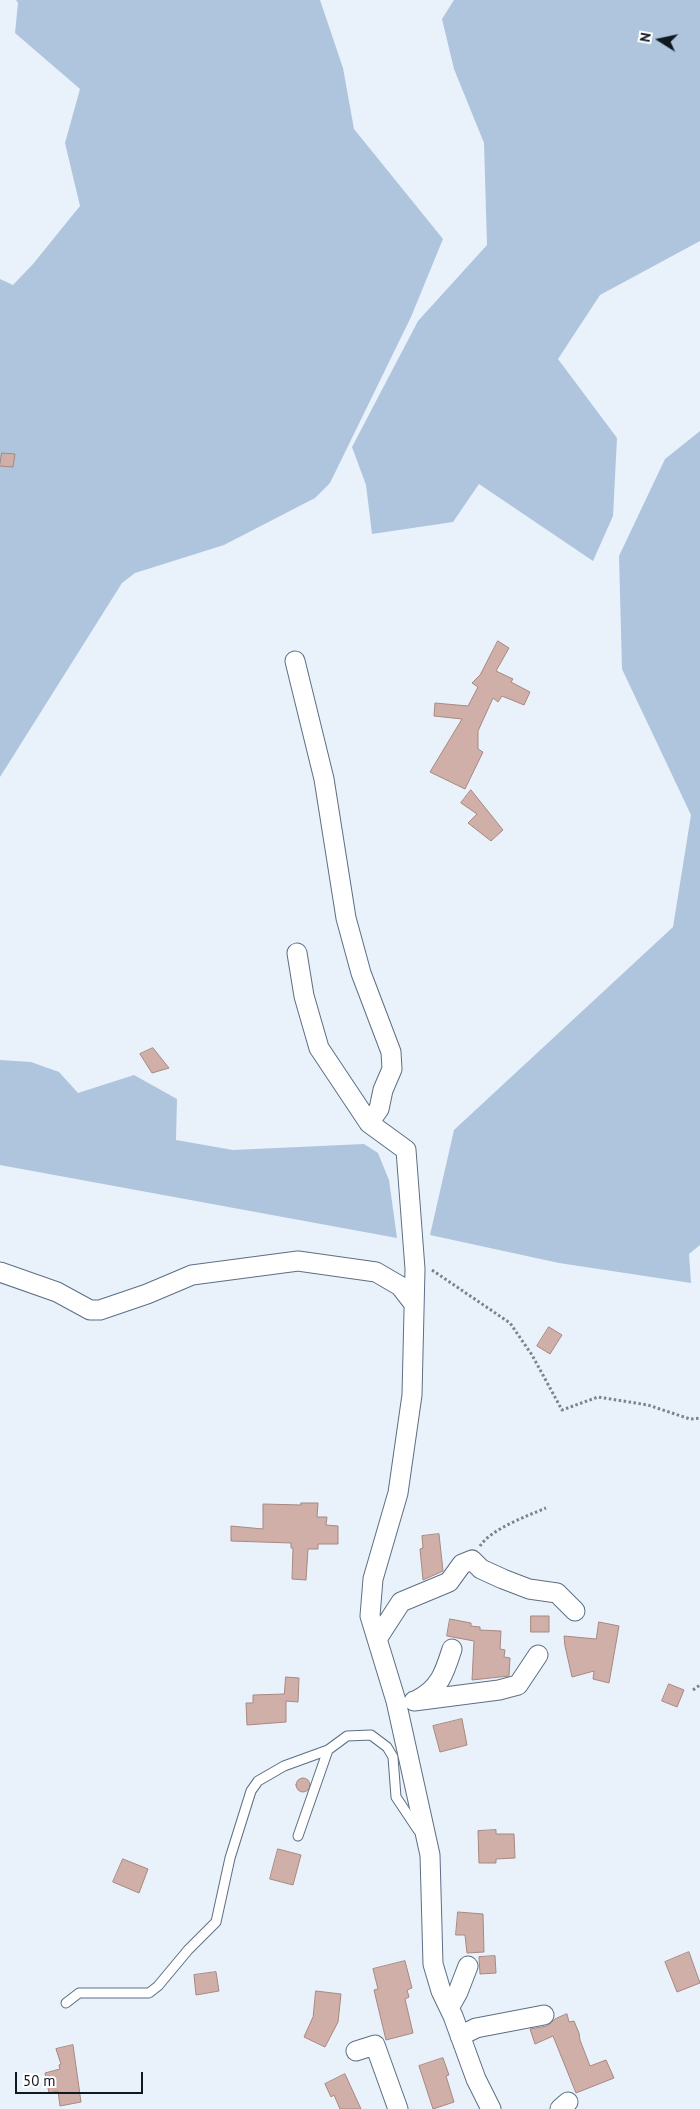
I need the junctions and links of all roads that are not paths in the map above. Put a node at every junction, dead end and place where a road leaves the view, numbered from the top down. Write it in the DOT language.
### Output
graph roads {
  1 [pos="295,661"];
  2 [pos="297,953"];
  3 [pos="370,1123"];
  4 [pos="0,1272"];
  5 [pos="414,1296"];
  6 [pos="575,1611"];
  7 [pos="377,1639"];
  8 [pos="452,1649"];
  9 [pos="538,1655"];
  10 [pos="406,1704"];
  11 [pos="328,1750"];
  12 [pos="298,1836"];
  13 [pos="429,1850"];
  14 [pos="468,1966"];
  15 [pos="66,2003"];
  16 [pos="449,2008"];
  17 [pos="544,2015"];
  18 [pos="460,2036"];
  19 [pos="356,2051"];
  20 [pos="398,2109"];
  21 [pos="491,2109"];
  1 -- 3 [label="street"];
  2 -- 3 [label="street"];
  3 -- 5 [label="street"];
  4 -- 5 [label="street"];
  5 -- 7 [label="street"];
  6 -- 7 [label="street"];
  7 -- 10 [label="street"];
  8 -- 10 [label="street"];
  9 -- 10 [label="street"];
  10 -- 13 [label="street"];
  11 -- 12 [label="lane"];
  11 -- 13 [label="lane"];
  11 -- 15 [label="lane"];
  13 -- 16 [label="street"];
  14 -- 16 [label="street"];
  16 -- 18 [label="street"];
  17 -- 18 [label="street"];
  18 -- 21 [label="street"];
  19 -- 20 [label="street"];
}
